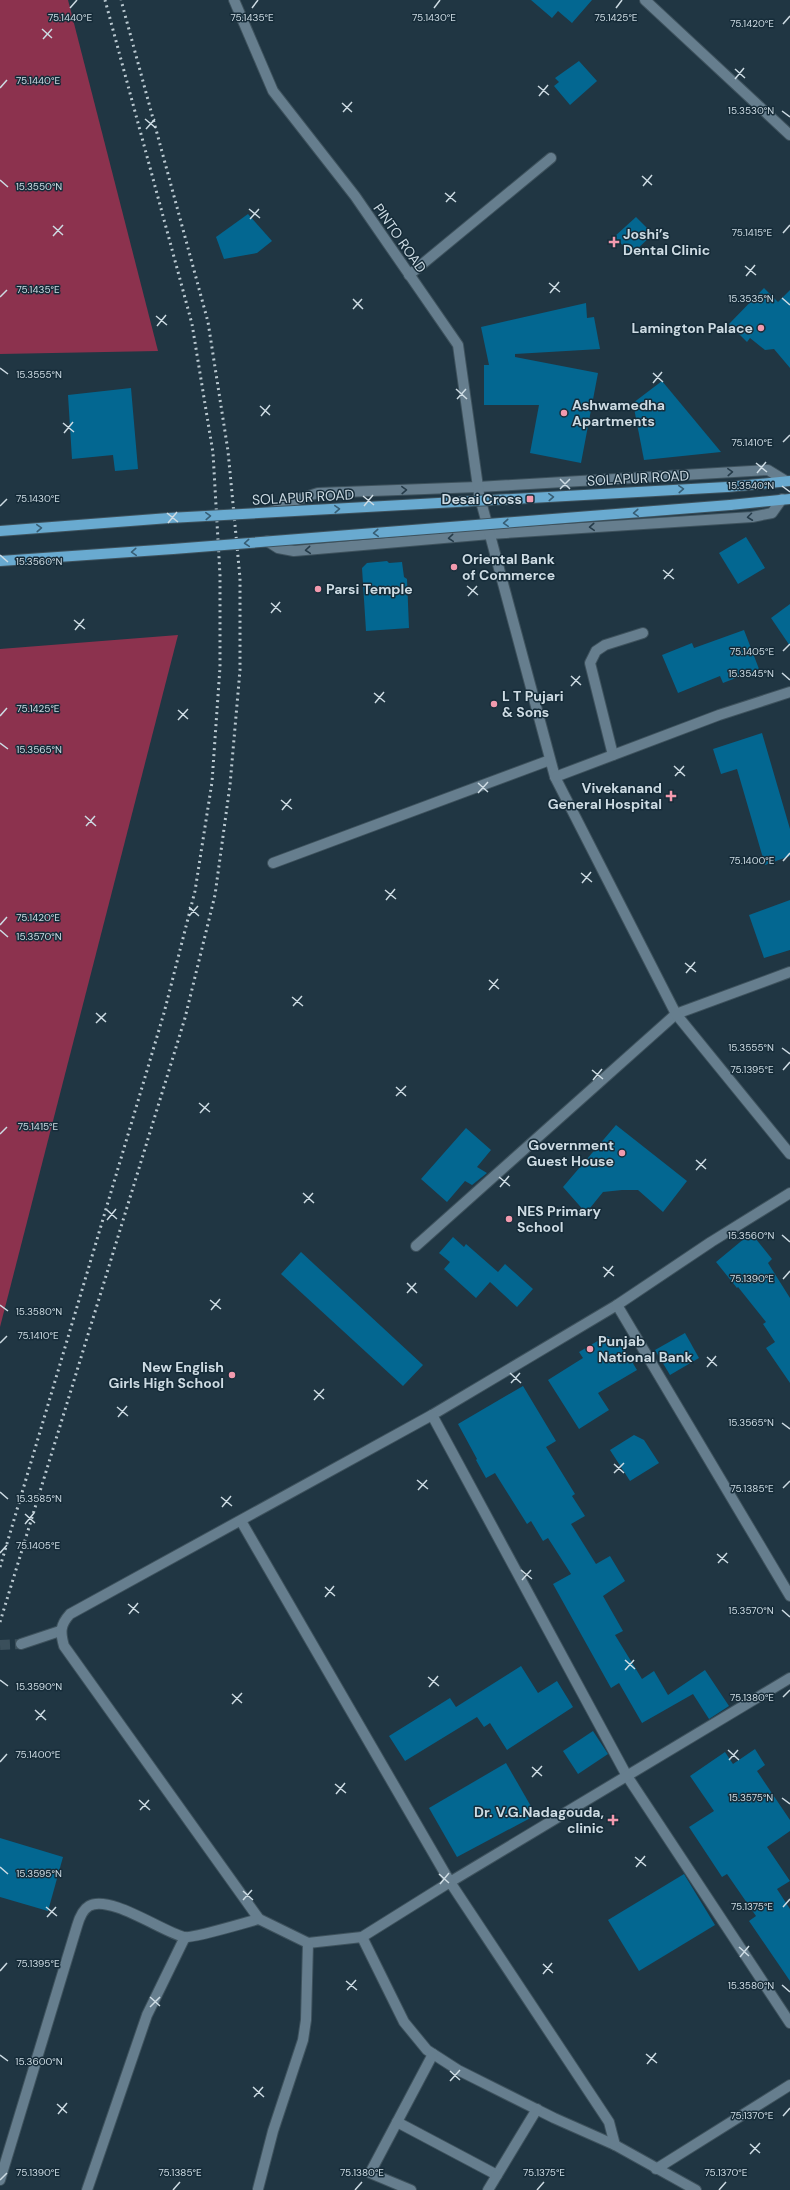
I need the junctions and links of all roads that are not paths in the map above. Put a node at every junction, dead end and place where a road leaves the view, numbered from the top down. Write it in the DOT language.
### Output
graph roads {
  1 [pos="234,0"];
  2 [pos="645,0"];
  3 [pos="790,135"];
  4 [pos="551,158"];
  5 [pos="409,275"];
  6 [pos="788,481"];
  7 [pos="478,487"];
  8 [pos="786,499"];
  9 [pos="271,512"];
  10 [pos="0,531"];
  11 [pos="490,534"];
  12 [pos="267,541"];
  13 [pos="0,561"];
  14 [pos="643,633"];
  15 [pos="790,692"];
  16 [pos="613,755"];
  17 [pos="550,760"];
  18 [pos="555,777"];
  19 [pos="273,863"];
  20 [pos="790,972"];
  21 [pos="676,1014"];
  22 [pos="790,1154"];
  23 [pos="790,1193"];
  24 [pos="416,1246"];
  25 [pos="617,1305"];
  26 [pos="432,1415"];
  27 [pos="240,1521"];
  28 [pos="790,1596"];
  29 [pos="60,1631"];
  30 [pos="21,1644"];
  31 [pos="790,1678"];
  32 [pos="627,1776"];
  33 [pos="450,1882"];
  34 [pos="259,1919"];
  35 [pos="185,1937"];
  36 [pos="362,1937"];
  37 [pos="308,1943"];
  38 [pos="790,2023"];
  39 [pos="433,2054"];
  40 [pos="790,2085"];
  41 [pos="536,2109"];
  42 [pos="397,2122"];
  43 [pos="616,2145"];
  44 [pos="656,2169"];
  45 [pos="497,2175"];
  46 [pos="0,2180"];
  47 [pos="258,2189"];
  48 [pos="87,2190"];
  49 [pos="411,2190"];
  50 [pos="488,2190"];
  51 [pos="696,2190"];
  1 -- 5 [label="street, PINTO ROAD"];
  2 -- 3 [label="street"];
  4 -- 5 [label="street"];
  5 -- 7 [label="street, PINTO ROAD"];
  7 -- 6 [label="street, one-way"];
  9 -- 6 [label="main road, SOLAPUR ROAD, one-way, bridge"];
  9 -- 7 [label="street, one-way"];
  7 -- 11 [label="street, PINTO ROAD"];
  8 -- 11 [label="street, one-way"];
  8 -- 12 [label="main road, one-way, bridge"];
  10 -- 9 [label="main road, SOLAPUR ROAD, one-way, bridge"];
  11 -- 12 [label="street, one-way"];
  11 -- 17 [label="street, PINTO ROAD"];
  12 -- 13 [label="main road, one-way, bridge"];
  14 -- 16 [label="street"];
  15 -- 16 [label="street"];
  16 -- 18 [label="street"];
  17 -- 18 [label="street, PINTO ROAD"];
  17 -- 19 [label="street"];
  18 -- 21 [label="street, PINTO ROAD"];
  20 -- 21 [label="street"];
  21 -- 22 [label="street, PINTO ROAD"];
  21 -- 24 [label="street"];
  23 -- 25 [label="street"];
  25 -- 26 [label="street"];
  25 -- 28 [label="street"];
  26 -- 27 [label="street"];
  26 -- 32 [label="street"];
  27 -- 29 [label="street"];
  27 -- 33 [label="street"];
  29 -- 30 [label="street"];
  29 -- 34 [label="street"];
  31 -- 32 [label="street"];
  32 -- 33 [label="street"];
  32 -- 38 [label="street"];
  33 -- 36 [label="street"];
  33 -- 43 [label="street"];
  34 -- 35 [label="street"];
  34 -- 37 [label="street"];
  35 -- 46 [label="street"];
  35 -- 48 [label="street"];
  36 -- 37 [label="street"];
  36 -- 39 [label="street"];
  37 -- 47 [label="street"];
  39 -- 41 [label="street"];
  39 -- 42 [label="street"];
  40 -- 44 [label="street"];
  41 -- 43 [label="street"];
  41 -- 45 [label="street"];
  42 -- 45 [label="street"];
  42 -- 49 [label="street"];
  43 -- 44 [label="street"];
  44 -- 51 [label="street"];
  45 -- 50 [label="street"];
}
